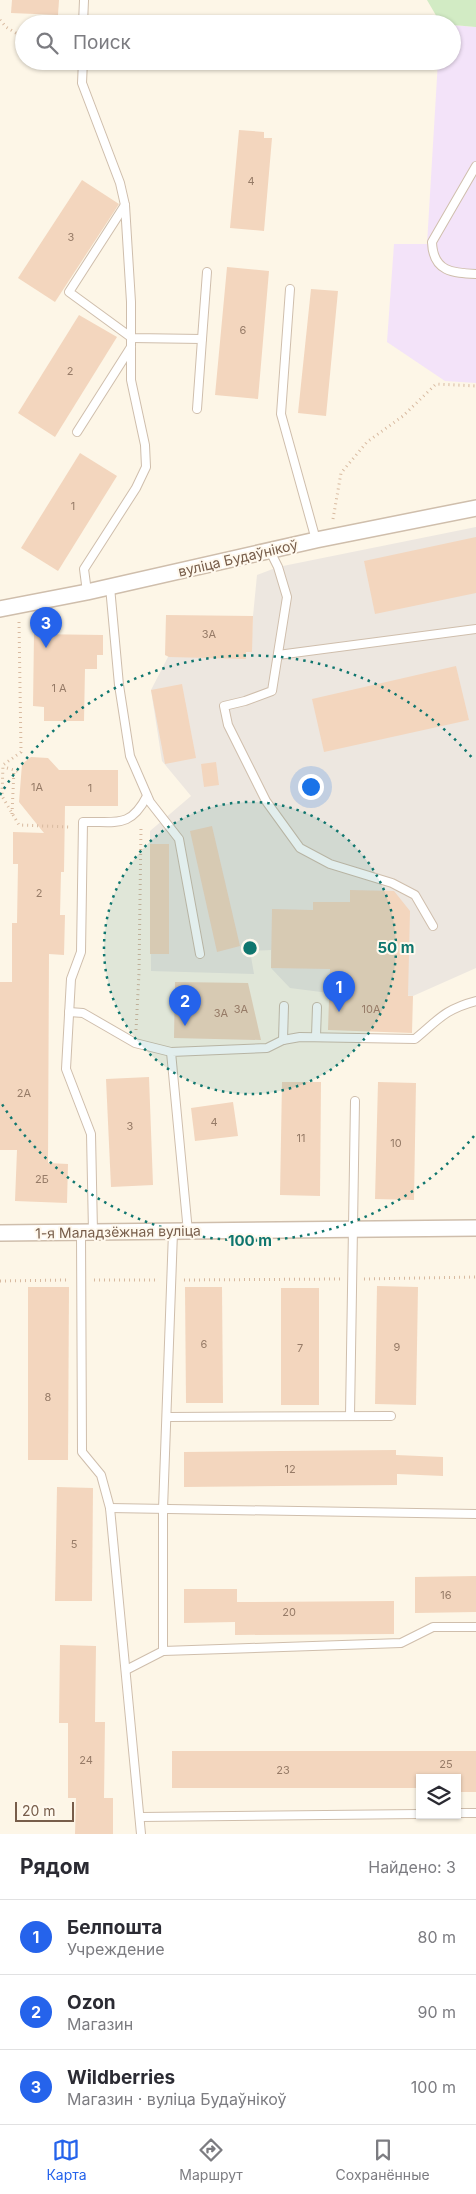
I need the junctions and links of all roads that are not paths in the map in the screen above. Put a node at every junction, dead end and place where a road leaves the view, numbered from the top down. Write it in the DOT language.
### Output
graph roads {
  1 [pos="84,0"];
  2 [pos="84,15"];
  3 [pos="83,70"];
  4 [pos="476,166"];
  5 [pos="125,205"];
  6 [pos="207,272"];
  7 [pos="476,274"];
  8 [pos="290,289"];
  9 [pos="202,339"];
  10 [pos="132,342"];
  11 [pos="197,409"];
  12 [pos="77,432"];
  13 [pos="476,508"];
  14 [pos="315,536"];
  15 [pos="270,551"];
  16 [pos="110,587"];
  17 [pos="87,592"];
  18 [pos="0,609"];
  19 [pos="476,629"];
  20 [pos="278,656"];
  21 [pos="147,796"];
  22 [pos="432,926"];
  23 [pos="200,954"];
  24 [pos="476,1001"];
  25 [pos="284,1006"];
  26 [pos="317,1008"];
  27 [pos="69,1012"];
  28 [pos="316,1036"];
  29 [pos="283,1040"];
  30 [pos="171,1052"];
  31 [pos="355,1101"];
  32 [pos="476,1228"];
  33 [pos="354,1230"];
  34 [pos="87,1232"];
  35 [pos="173,1232"];
  36 [pos="188,1232"];
  37 [pos="0,1233"];
  38 [pos="350,1416"];
  39 [pos="391,1416"];
  40 [pos="168,1417"];
  41 [pos="110,1508"];
  42 [pos="163,1509"];
  43 [pos="476,1514"];
  44 [pos="476,1627"];
  45 [pos="163,1651"];
  46 [pos="126,1670"];
  47 [pos="476,1813"];
  48 [pos="416,1814"];
  49 [pos="461,1814"];
  50 [pos="141,1817"];
  51 [pos="141,1834"];
  1 -- 2 [label="lane"];
  3 -- 5 [label="lane"];
  4 -- 7 [label="lane"];
  5 -- 10 [label="lane"];
  5 -- 10 [label="lane"];
  6 -- 9 [label="lane"];
  8 -- 14 [label="lane"];
  9 -- 10 [label="lane"];
  9 -- 11 [label="lane"];
  10 -- 12 [label="lane"];
  10 -- 17 [label="lane"];
  13 -- 14 [label="street, вуліца Будаўнікоў"];
  14 -- 15 [label="street, вуліца Будаўнікоў"];
  15 -- 16 [label="street, вуліца Будаўнікоў"];
  15 -- 20 [label="lane"];
  16 -- 17 [label="street, вуліца Будаўнікоў"];
  16 -- 21 [label="lane"];
  17 -- 18 [label="street, вуліца Будаўнікоў"];
  19 -- 20 [label="lane"];
  20 -- 22 [label="lane"];
  21 -- 23 [label="lane"];
  21 -- 27 [label="lane"];
  24 -- 28 [label="lane"];
  25 -- 29 [label="lane"];
  26 -- 28 [label="lane"];
  27 -- 30 [label="lane"];
  27 -- 34 [label="lane"];
  28 -- 29 [label="lane"];
  29 -- 30 [label="lane"];
  30 -- 36 [label="lane"];
  31 -- 33 [label="lane"];
  32 -- 33 [label="street, 1-я Маладзёжная вуліца"];
  33 -- 36 [label="street, 1-я Маладзёжная вуліца"];
  33 -- 38 [label="lane"];
  34 -- 35 [label="street, 1-я Маладзёжная вуліца"];
  34 -- 37 [label="street, 1-я Маладзёжная вуліца"];
  34 -- 41 [label="lane"];
  35 -- 36 [label="street, 1-я Маладзёжная вуліца"];
  35 -- 40 [label="lane"];
  38 -- 39 [label="lane"];
  38 -- 40 [label="lane"];
  40 -- 42 [label="lane"];
  41 -- 42 [label="lane"];
  41 -- 46 [label="lane"];
  42 -- 43 [label="lane"];
  42 -- 45 [label="lane"];
  44 -- 45 [label="lane"];
  45 -- 46 [label="lane"];
  46 -- 50 [label="lane"];
  47 -- 49 [label="lane"];
  48 -- 50 [label="lane"];
  50 -- 51 [label="lane"];
}
